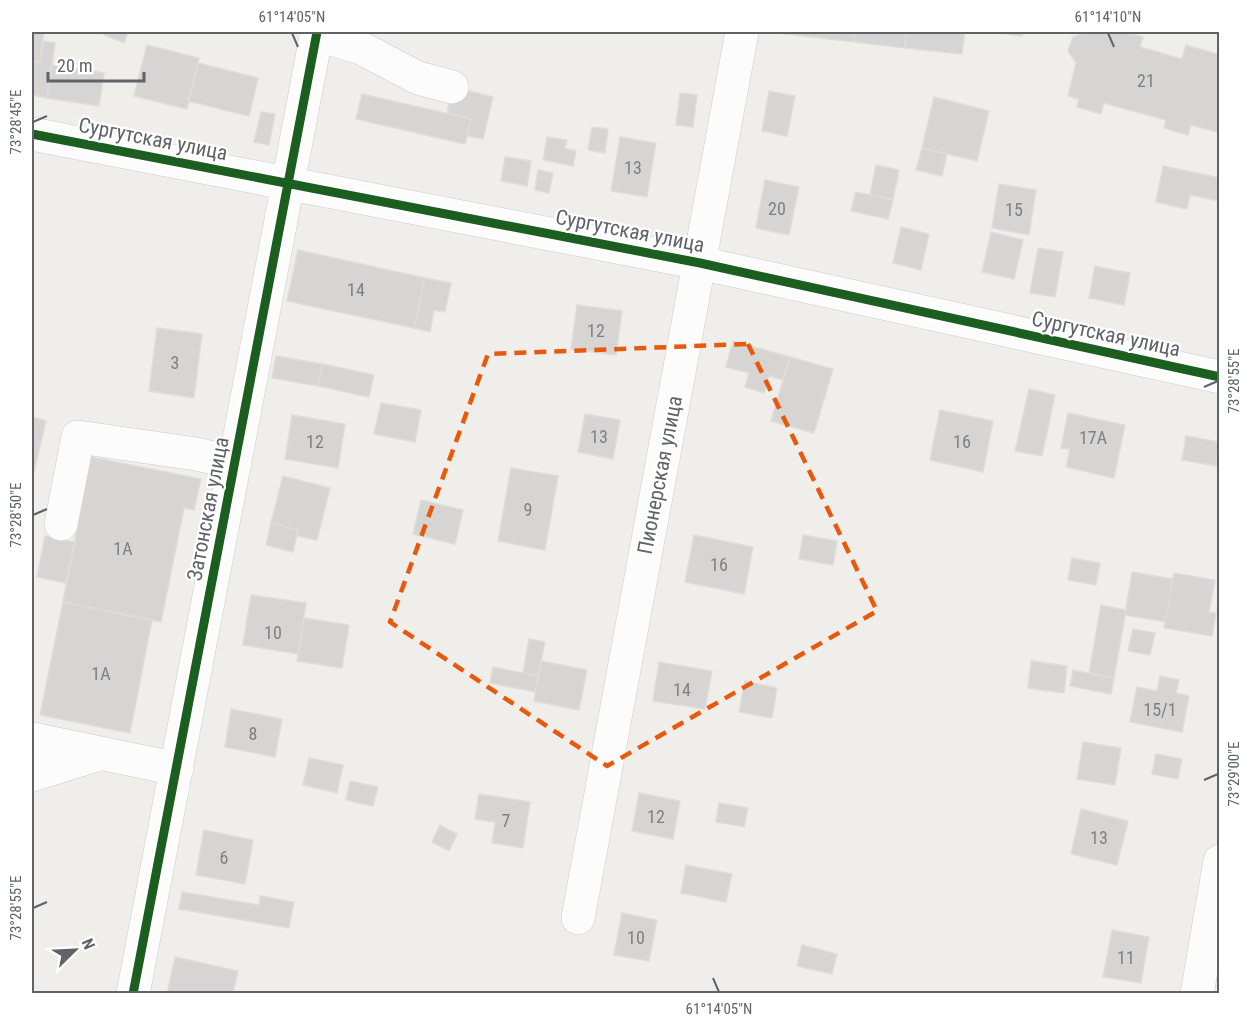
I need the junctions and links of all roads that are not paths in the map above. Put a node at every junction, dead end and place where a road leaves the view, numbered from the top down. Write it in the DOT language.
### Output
graph roads {
  1 [pos="742,32"];
  2 [pos="317,33"];
  3 [pos="452,87"];
  4 [pos="32,134"];
  5 [pos="289,184"];
  6 [pos="700,263"];
  7 [pos="1220,377"];
  8 [pos="235,463"];
  9 [pos="61,524"];
  10 [pos="32,739"];
  11 [pos="101,753"];
  12 [pos="177,770"];
  13 [pos="32,775"];
  14 [pos="1220,861"];
  15 [pos="578,918"];
  16 [pos="133,993"];
  17 [pos="1197,993"];
  1 -- 6 [label="street, Пионерская улица"];
  2 -- 3 [label="street"];
  2 -- 5 [label="street, Затонская улица"];
  4 -- 5 [label="street, Сургутская улица"];
  5 -- 6 [label="street, Сургутская улица"];
  5 -- 8 [label="street, Затонская улица"];
  6 -- 7 [label="street, Сургутская улица"];
  6 -- 15 [label="street, Пионерская улица"];
  8 -- 9 [label="street"];
  8 -- 12 [label="street, Затонская улица"];
  10 -- 11 [label="street"];
  11 -- 12 [label="street"];
  11 -- 13 [label="street"];
  12 -- 16 [label="street, Затонская улица"];
  14 -- 17 [label="street"];
}
